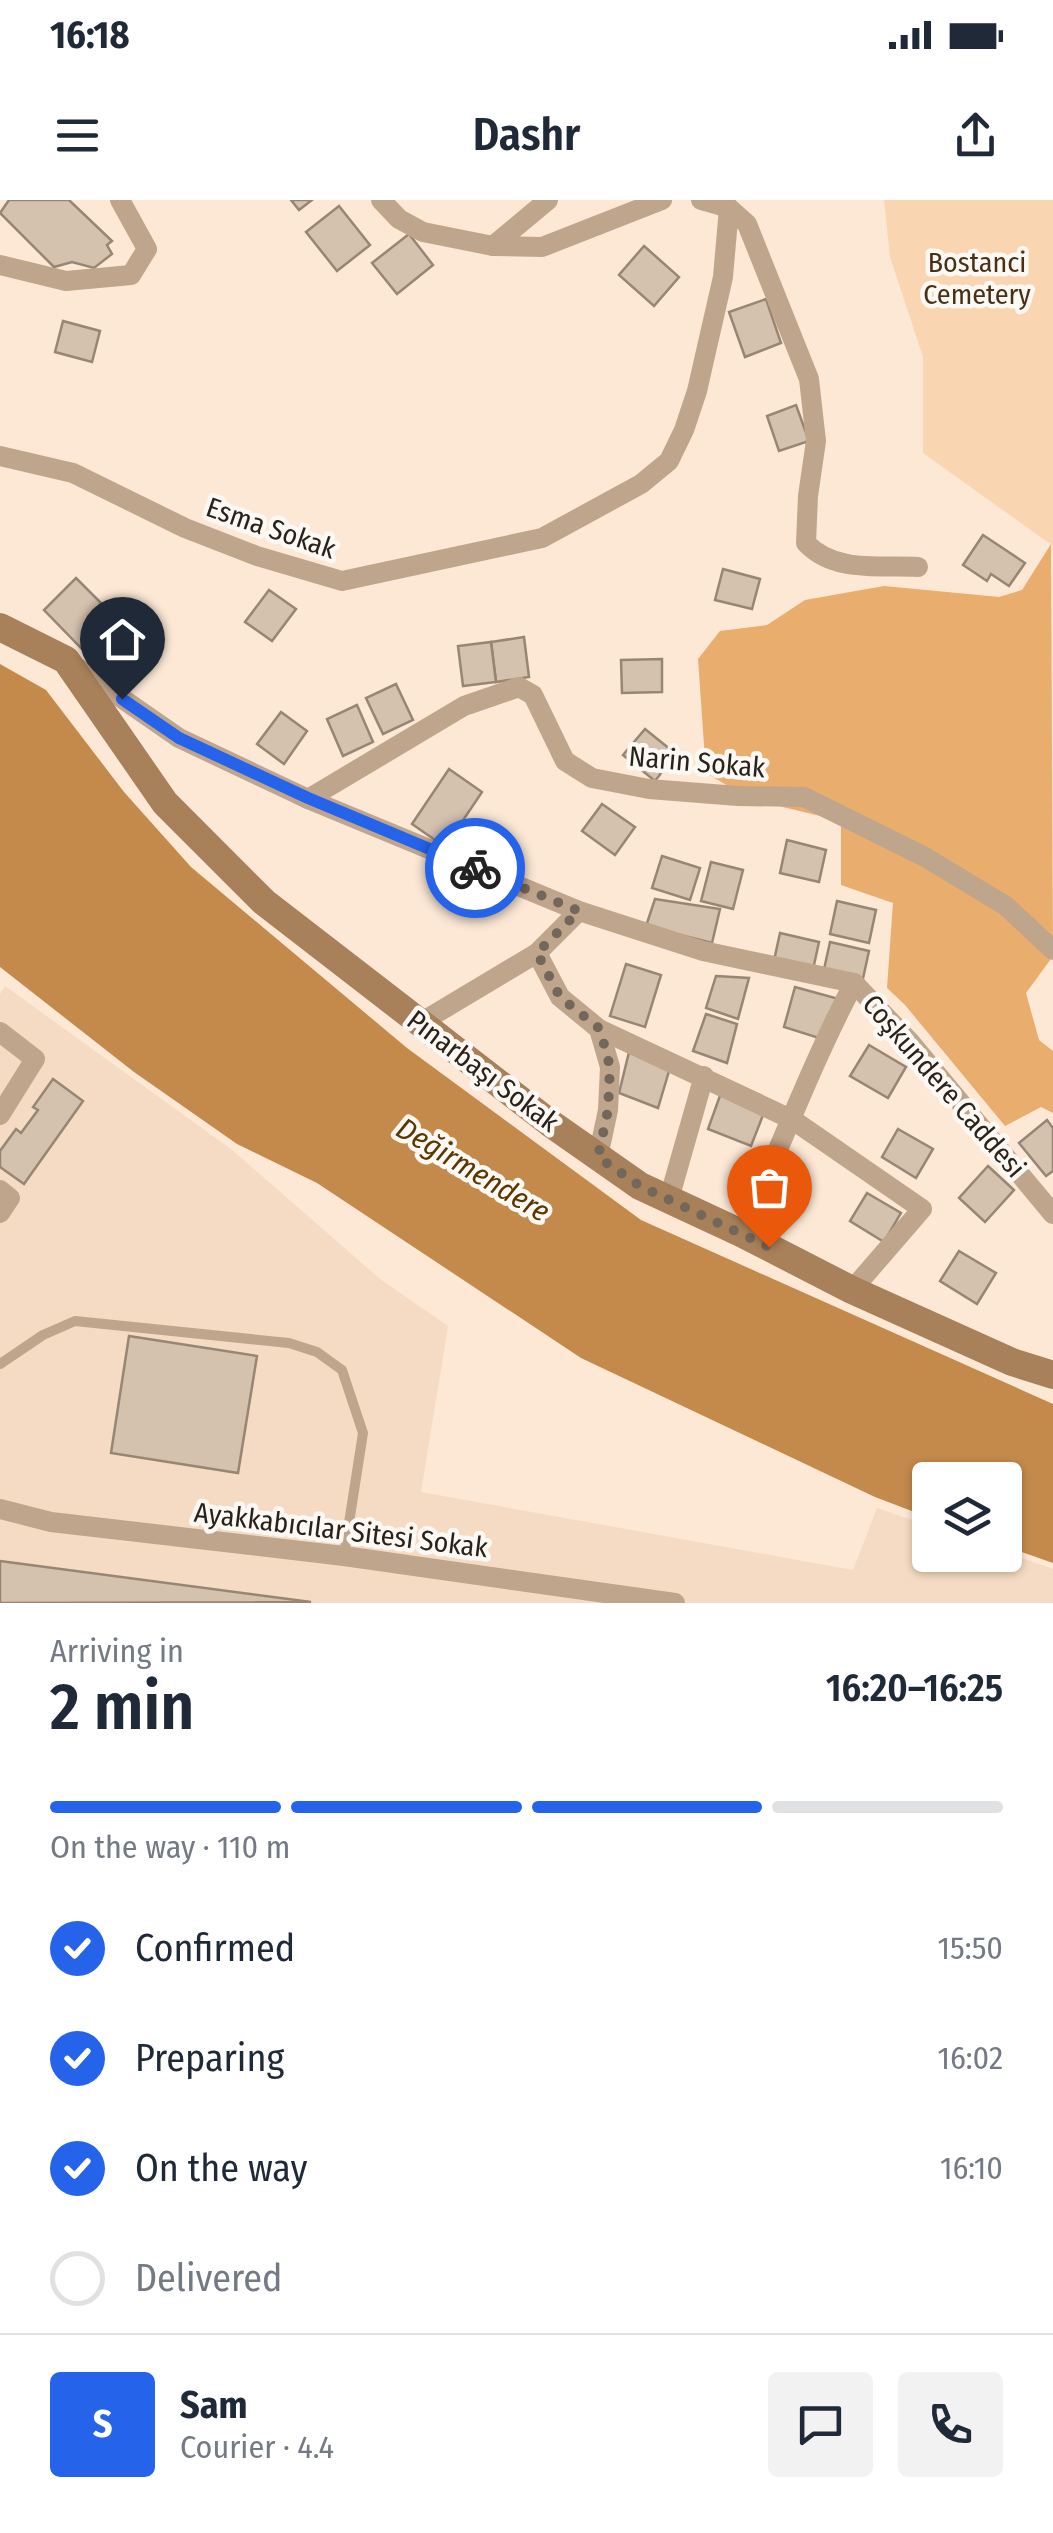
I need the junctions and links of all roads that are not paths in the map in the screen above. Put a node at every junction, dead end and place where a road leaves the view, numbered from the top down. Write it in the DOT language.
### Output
graph roads {
  1 [pos="120,200"];
  2 [pos="382,200"];
  3 [pos="548,200"];
  4 [pos="662,200"];
  5 [pos="701,200"];
  6 [pos="729,208"];
  7 [pos="493,246"];
  8 [pos="0,265"];
  9 [pos="0,456"];
  10 [pos="918,568"];
  11 [pos="0,627"];
  12 [pos="66,660"];
  13 [pos="308,798"];
  14 [pos="579,911"];
  15 [pos="1053,950"];
  16 [pos="537,953"];
  17 [pos="854,983"];
  18 [pos="420,1023"];
  19 [pos="600,1029"];
  20 [pos="0,1032"];
  21 [pos="704,1076"];
  22 [pos="0,1115"];
  23 [pos="793,1120"];
  24 [pos="598,1157"];
  25 [pos="0,1190"];
  26 [pos="669,1200"];
  27 [pos="0,1212"];
  28 [pos="1053,1214"];
  29 [pos="742,1233"];
  30 [pos="852,1290"];
  31 [pos="0,1364"];
  32 [pos="1053,1375"];
  33 [pos="0,1509"];
  34 [pos="344,1556"];
  35 [pos="675,1603"];
  1 -- 8 [label="street"];
  2 -- 7 [label="street"];
  3 -- 7 [label="street"];
  4 -- 7 [label="street"];
  5 -- 6 [label="street"];
  6 -- 9 [label="street, Esma Sokak"];
  6 -- 10 [label="street"];
  11 -- 12 [label="street, Coşkundere Caddesi"];
  12 -- 13 [label="street, Coşkundere Caddesi"];
  12 -- 18 [label="street, Pınarbaşı Sokak"];
  13 -- 14 [label="street, Coşkundere Caddesi"];
  13 -- 15 [label="street, Narin Sokak"];
  14 -- 16 [label="street"];
  14 -- 17 [label="street, Coşkundere Caddesi"];
  16 -- 18 [label="street"];
  16 -- 19 [label="street"];
  17 -- 23 [label="street"];
  17 -- 28 [label="street, Coşkundere Caddesi"];
  18 -- 24 [label="street, Pınarbaşı Sokak"];
  19 -- 21 [label="street"];
  19 -- 24 [label="street"];
  20 -- 22 [label="street"];
  21 -- 23 [label="street"];
  21 -- 26 [label="street"];
  23 -- 29 [label="street"];
  23 -- 30 [label="street"];
  24 -- 26 [label="street, Pınarbaşı Sokak"];
  25 -- 27 [label="street"];
  26 -- 29 [label="street, Pınarbaşı Sokak"];
  29 -- 30 [label="street, Pınarbaşı Sokak"];
  30 -- 32 [label="street, Pınarbaşı Sokak"];
  31 -- 34 [label="lane"];
  33 -- 34 [label="street, Ayakkabıcılar Sitesi Sokak"];
  34 -- 35 [label="street, Ayakkabıcılar Sitesi Sokak"];
}
